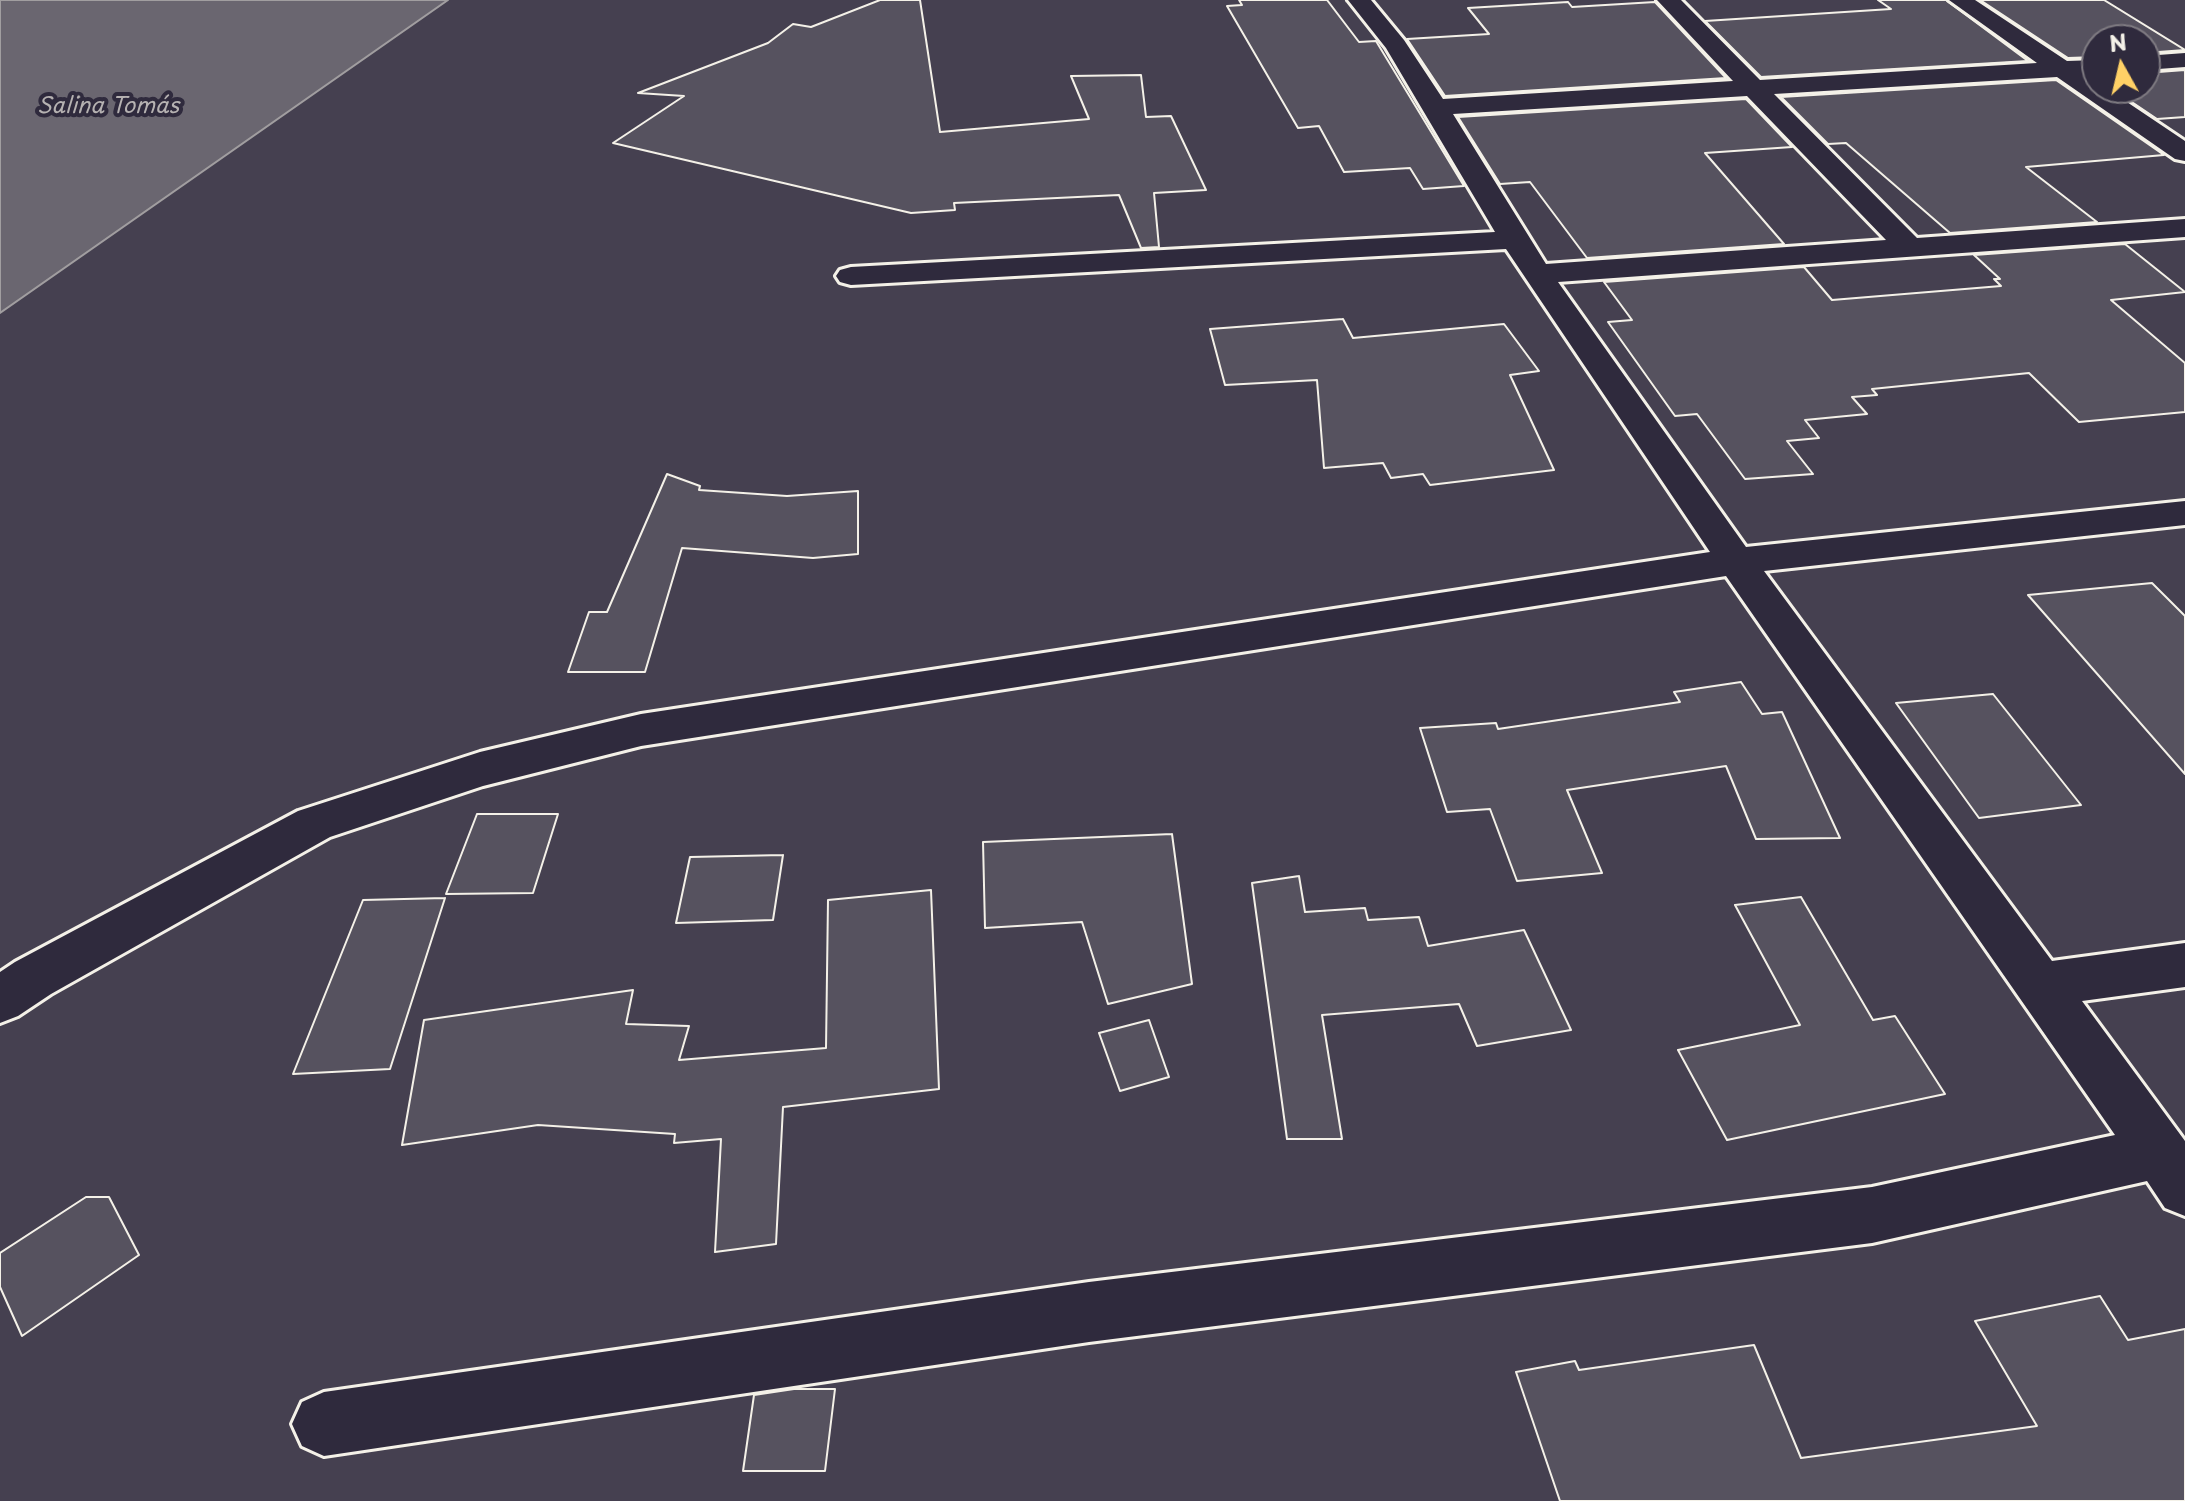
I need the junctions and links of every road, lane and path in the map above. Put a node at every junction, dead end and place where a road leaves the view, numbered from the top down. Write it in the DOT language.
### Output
graph roads {
  1 [pos="1359,0"];
  2 [pos="1668,0"];
  3 [pos="1960,0"];
  4 [pos="2185,60"];
  5 [pos="2161,62"];
  6 [pos="2081,68"];
  7 [pos="2062,69"];
  8 [pos="1756,88"];
  9 [pos="1436,107"];
  10 [pos="2185,153"];
  11 [pos="2185,228"];
  12 [pos="1514,240"];
  13 [pos="1911,249"];
  14 [pos="1539,274"];
  15 [pos="851,276"];
  16 [pos="2185,513"];
  17 [pos="1736,561"];
  18 [pos="2185,965"];
  19 [pos="2040,985"];
  20 [pos="0,1000"];
  21 [pos="2172,1170"];
  22 [pos="324,1424"];
  1 -- 9 [label="street"];
  2 -- 8 [label="street"];
  3 -- 7 [label="street"];
  4 -- 5 [label="street"];
  6 -- 7 [label="street"];
  7 -- 8 [label="street"];
  7 -- 10 [label="street"];
  8 -- 9 [label="street"];
  8 -- 13 [label="street"];
  9 -- 12 [label="street"];
  11 -- 13 [label="street"];
  12 -- 14 [label="street"];
  12 -- 15 [label="street"];
  13 -- 14 [label="street"];
  14 -- 17 [label="street"];
  16 -- 17 [label="street"];
  17 -- 19 [label="street"];
  17 -- 20 [label="street"];
  18 -- 19 [label="street"];
  19 -- 21 [label="street"];
  21 -- 22 [label="street"];
}
